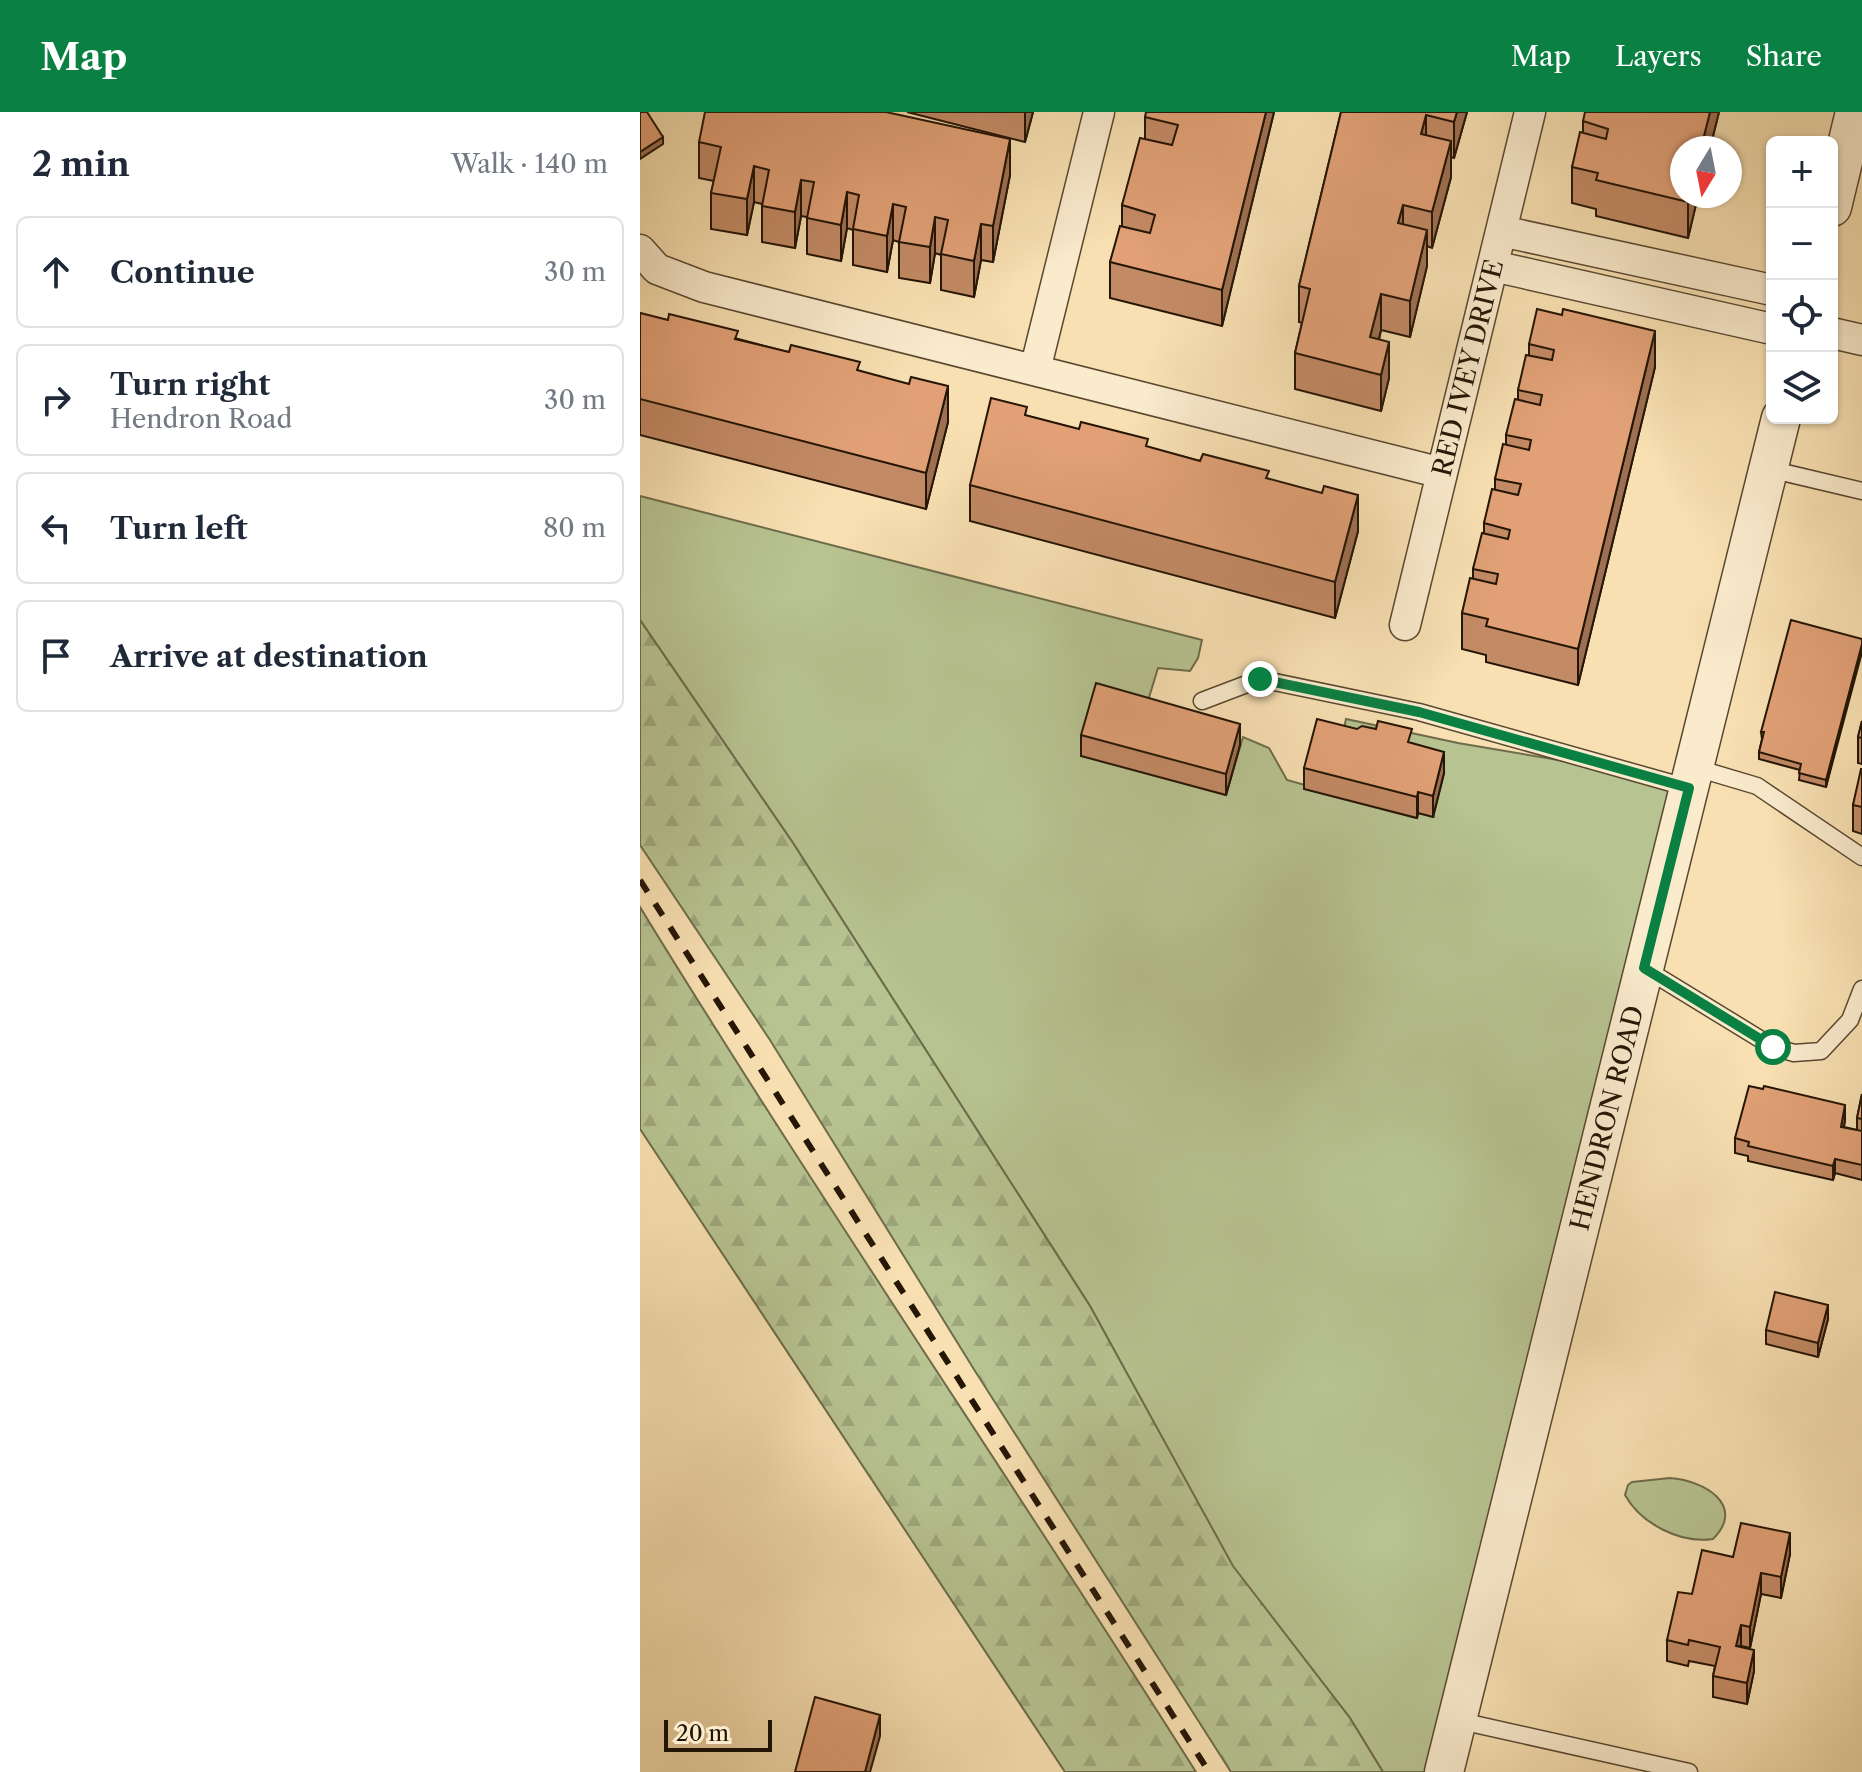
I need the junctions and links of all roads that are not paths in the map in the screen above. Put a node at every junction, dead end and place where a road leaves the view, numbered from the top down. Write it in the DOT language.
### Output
graph roads {
  1 [pos="1099,112"];
  2 [pos="1530,112"];
  3 [pos="1855,112"];
  4 [pos="1838,182"];
  5 [pos="1501,231"];
  6 [pos="640,250"];
  7 [pos="1493,266"];
  8 [pos="1766,289"];
  9 [pos="1766,328"];
  10 [pos="1838,334"];
  11 [pos="1862,340"];
  12 [pos="1035,370"];
  13 [pos="1780,424"];
  14 [pos="1769,469"];
  15 [pos="1442,473"];
  16 [pos="1862,491"];
  17 [pos="1405,625"];
  18 [pos="1202,701"];
  19 [pos="1691,778"];
  20 [pos="1862,857"];
  21 [pos="1644,968"];
  22 [pos="1862,989"];
  23 [pos="1456,1720"];
  24 [pos="1444,1772"];
  25 [pos="1689,1772"];
  1 -- 12 [label="street"];
  2 -- 5 [label="street, RED IVEY DRIVE"];
  3 -- 4 [label="street"];
  5 -- 7 [label="street, RED IVEY DRIVE"];
  5 -- 8 [label="street"];
  6 -- 12 [label="street"];
  7 -- 9 [label="street"];
  7 -- 15 [label="street, RED IVEY DRIVE"];
  10 -- 11 [label="street"];
  12 -- 15 [label="street"];
  13 -- 14 [label="street, HENDRON ROAD"];
  14 -- 16 [label="lane"];
  14 -- 19 [label="street, HENDRON ROAD"];
  15 -- 17 [label="street, RED IVEY DRIVE"];
  18 -- 19 [label="lane"];
  19 -- 20 [label="lane"];
  19 -- 21 [label="street, HENDRON ROAD"];
  21 -- 22 [label="lane"];
  21 -- 23 [label="street, HENDRON ROAD"];
  23 -- 24 [label="street, HENDRON ROAD"];
  23 -- 25 [label="lane"];
}
